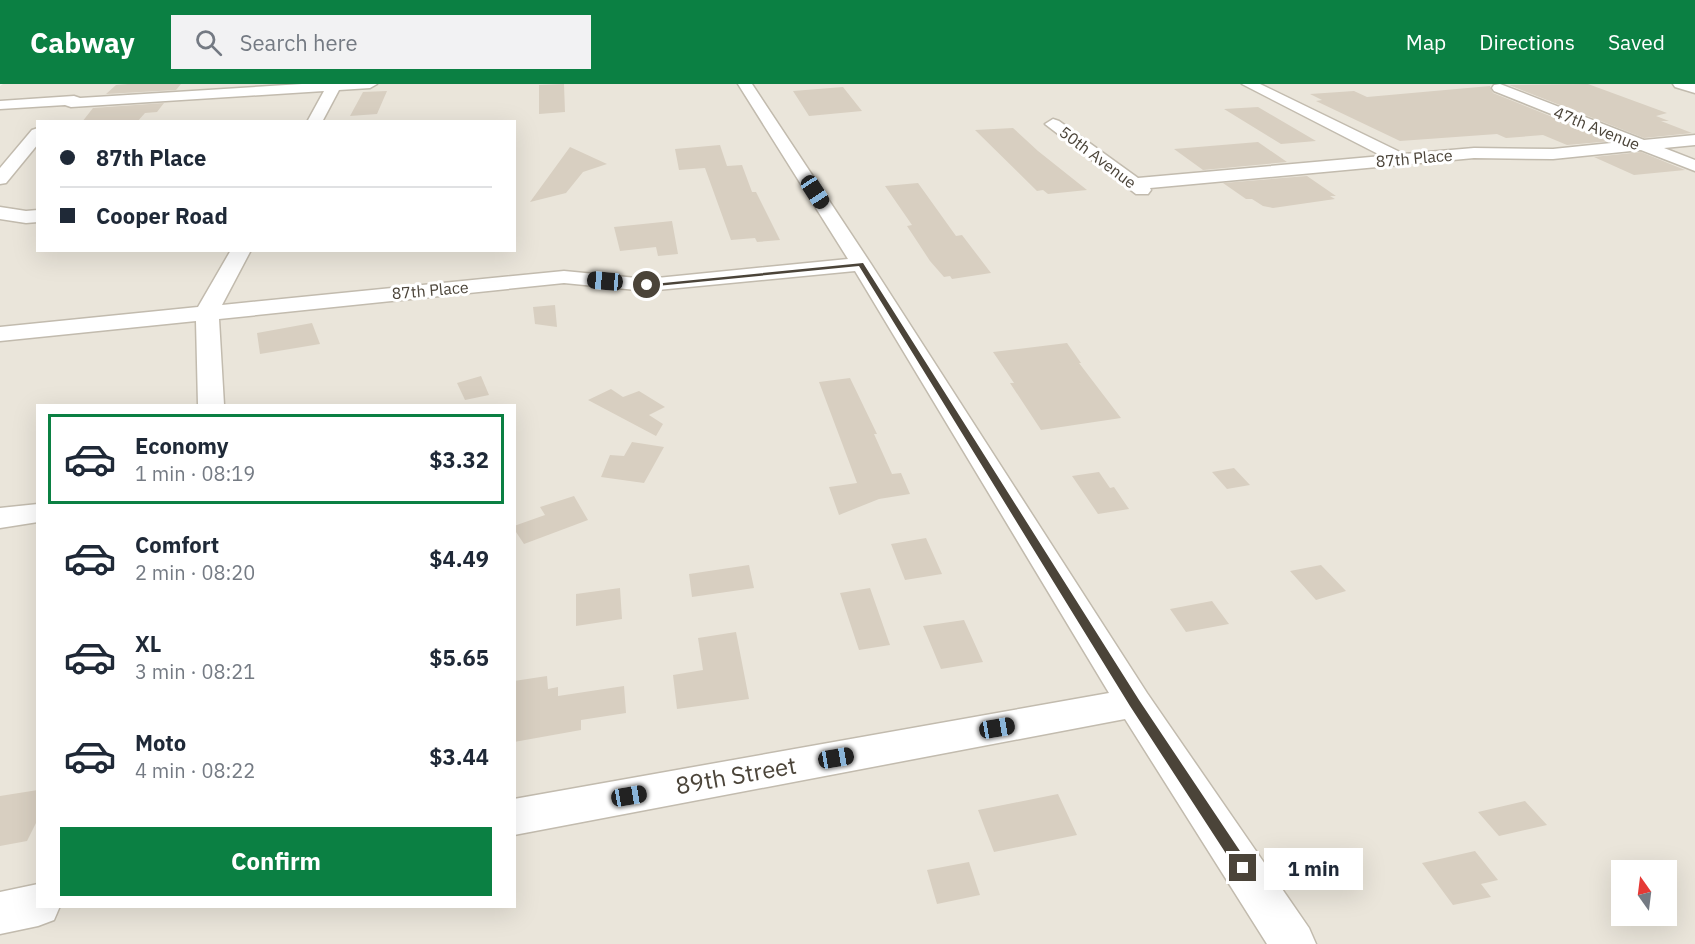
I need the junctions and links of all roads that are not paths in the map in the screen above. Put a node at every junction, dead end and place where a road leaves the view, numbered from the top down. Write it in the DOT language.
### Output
graph roads {
  1 [pos="90,84"];
  2 [pos="370,84"];
  3 [pos="745,84"];
  4 [pos="1250,84"];
  5 [pos="1680,84"];
  6 [pos="335,85"];
  7 [pos="1499,88"];
  8 [pos="1695,89"];
  9 [pos="72,101"];
  10 [pos="0,105"];
  11 [pos="57,115"];
  12 [pos="315,120"];
  13 [pos="1053,124"];
  14 [pos="36,136"];
  15 [pos="1695,140"];
  16 [pos="1641,146"];
  17 [pos="1406,163"];
  18 [pos="1695,166"];
  19 [pos="0,179"];
  20 [pos="1138,187"];
  21 [pos="0,213"];
  22 [pos="36,216"];
  23 [pos="240,252"];
  24 [pos="861,264"];
  25 [pos="207,312"];
  26 [pos="0,334"];
  27 [pos="211,404"];
  28 [pos="36,513"];
  29 [pos="0,518"];
  30 [pos="1134,703"];
  31 [pos="516,817"];
  32 [pos="36,905"];
  33 [pos="0,913"];
  34 [pos="1293,944"];
  1 -- 9 [label="street"];
  2 -- 6 [label="street"];
  3 -- 24 [label="street"];
  4 -- 17 [label="street"];
  5 -- 8 [label="street"];
  6 -- 9 [label="street"];
  6 -- 12 [label="street"];
  7 -- 16 [label="street, 47th Avenue"];
  9 -- 10 [label="street"];
  9 -- 11 [label="street"];
  13 -- 20 [label="street, 50th Avenue"];
  14 -- 19 [label="street"];
  15 -- 16 [label="street, 87th Place"];
  16 -- 17 [label="street, 87th Place"];
  16 -- 18 [label="street, 47th Avenue"];
  17 -- 20 [label="street, 87th Place"];
  21 -- 22 [label="street"];
  23 -- 25 [label="street"];
  24 -- 25 [label="street, 87th Place"];
  24 -- 30 [label="street"];
  25 -- 26 [label="street, 87th Place"];
  25 -- 27 [label="street"];
  28 -- 29 [label="street"];
  30 -- 31 [label="street, 89th Street"];
  30 -- 34 [label="street"];
  32 -- 33 [label="street"];
}
